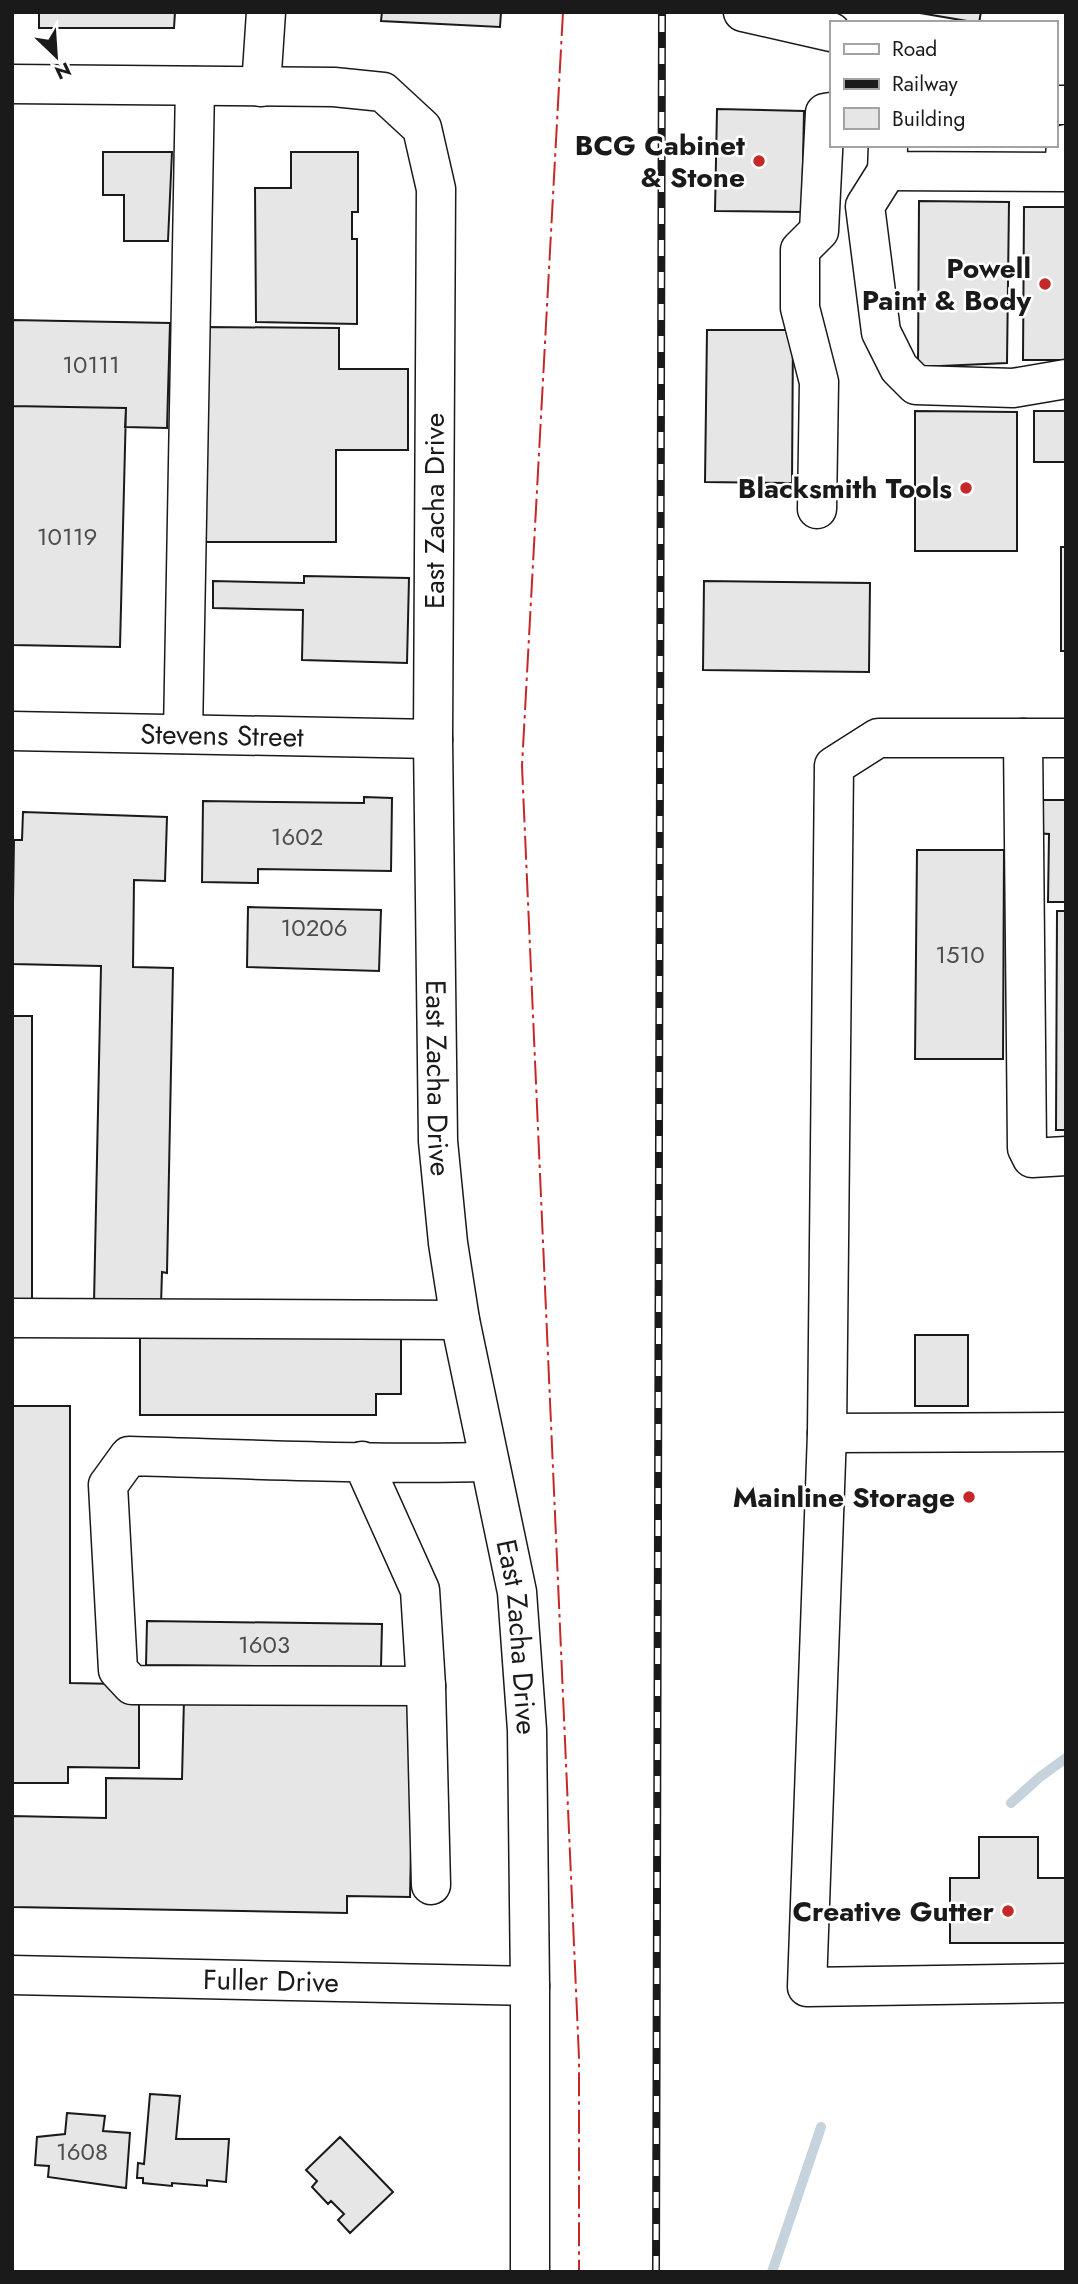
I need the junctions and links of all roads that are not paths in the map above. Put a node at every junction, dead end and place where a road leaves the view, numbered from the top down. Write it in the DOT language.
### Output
graph roads {
  1 [pos="265,12"];
  2 [pos="743,12"];
  3 [pos="830,32"];
  4 [pos="12,84"];
  5 [pos="195,86"];
  6 [pos="261,88"];
  7 [pos="830,112"];
  8 [pos="1066,144"];
  9 [pos="887,158"];
  10 [pos="1066,379"];
  11 [pos="817,509"];
  12 [pos="12,731"];
  13 [pos="183,734"];
  14 [pos="1023,738"];
  15 [pos="1066,738"];
  16 [pos="433,739"];
  17 [pos="1066,1156"];
  18 [pos="12,1318"];
  19 [pos="460,1320"];
  20 [pos="1066,1432"];
  21 [pos="827,1433"];
  22 [pos="362,1461"];
  23 [pos="489,1462"];
  24 [pos="426,1686"];
  25 [pos="431,1885"];
  26 [pos="12,1975"];
  27 [pos="1066,1983"];
  28 [pos="530,1986"];
  29 [pos="530,2272"];
  1 -- 6 [label="street"];
  2 -- 3 [label="street"];
  4 -- 5 [label="street, East Zacha Drive"];
  5 -- 6 [label="street, East Zacha Drive"];
  5 -- 13 [label="street"];
  6 -- 16 [label="street, East Zacha Drive"];
  7 -- 11 [label="street"];
  8 -- 9 [label="street"];
  9 -- 10 [label="street"];
  12 -- 13 [label="street, Stevens Street"];
  13 -- 16 [label="street, Stevens Street"];
  14 -- 15 [label="street"];
  14 -- 17 [label="street"];
  14 -- 21 [label="street"];
  16 -- 19 [label="street, East Zacha Drive"];
  18 -- 19 [label="street"];
  19 -- 23 [label="street, East Zacha Drive"];
  20 -- 21 [label="street"];
  21 -- 27 [label="street"];
  22 -- 23 [label="street"];
  22 -- 24 [label="street"];
  22 -- 24 [label="street"];
  23 -- 28 [label="street, East Zacha Drive"];
  24 -- 25 [label="street"];
  26 -- 28 [label="street, Fuller Drive"];
  28 -- 29 [label="street, East Zacha Drive"];
}
